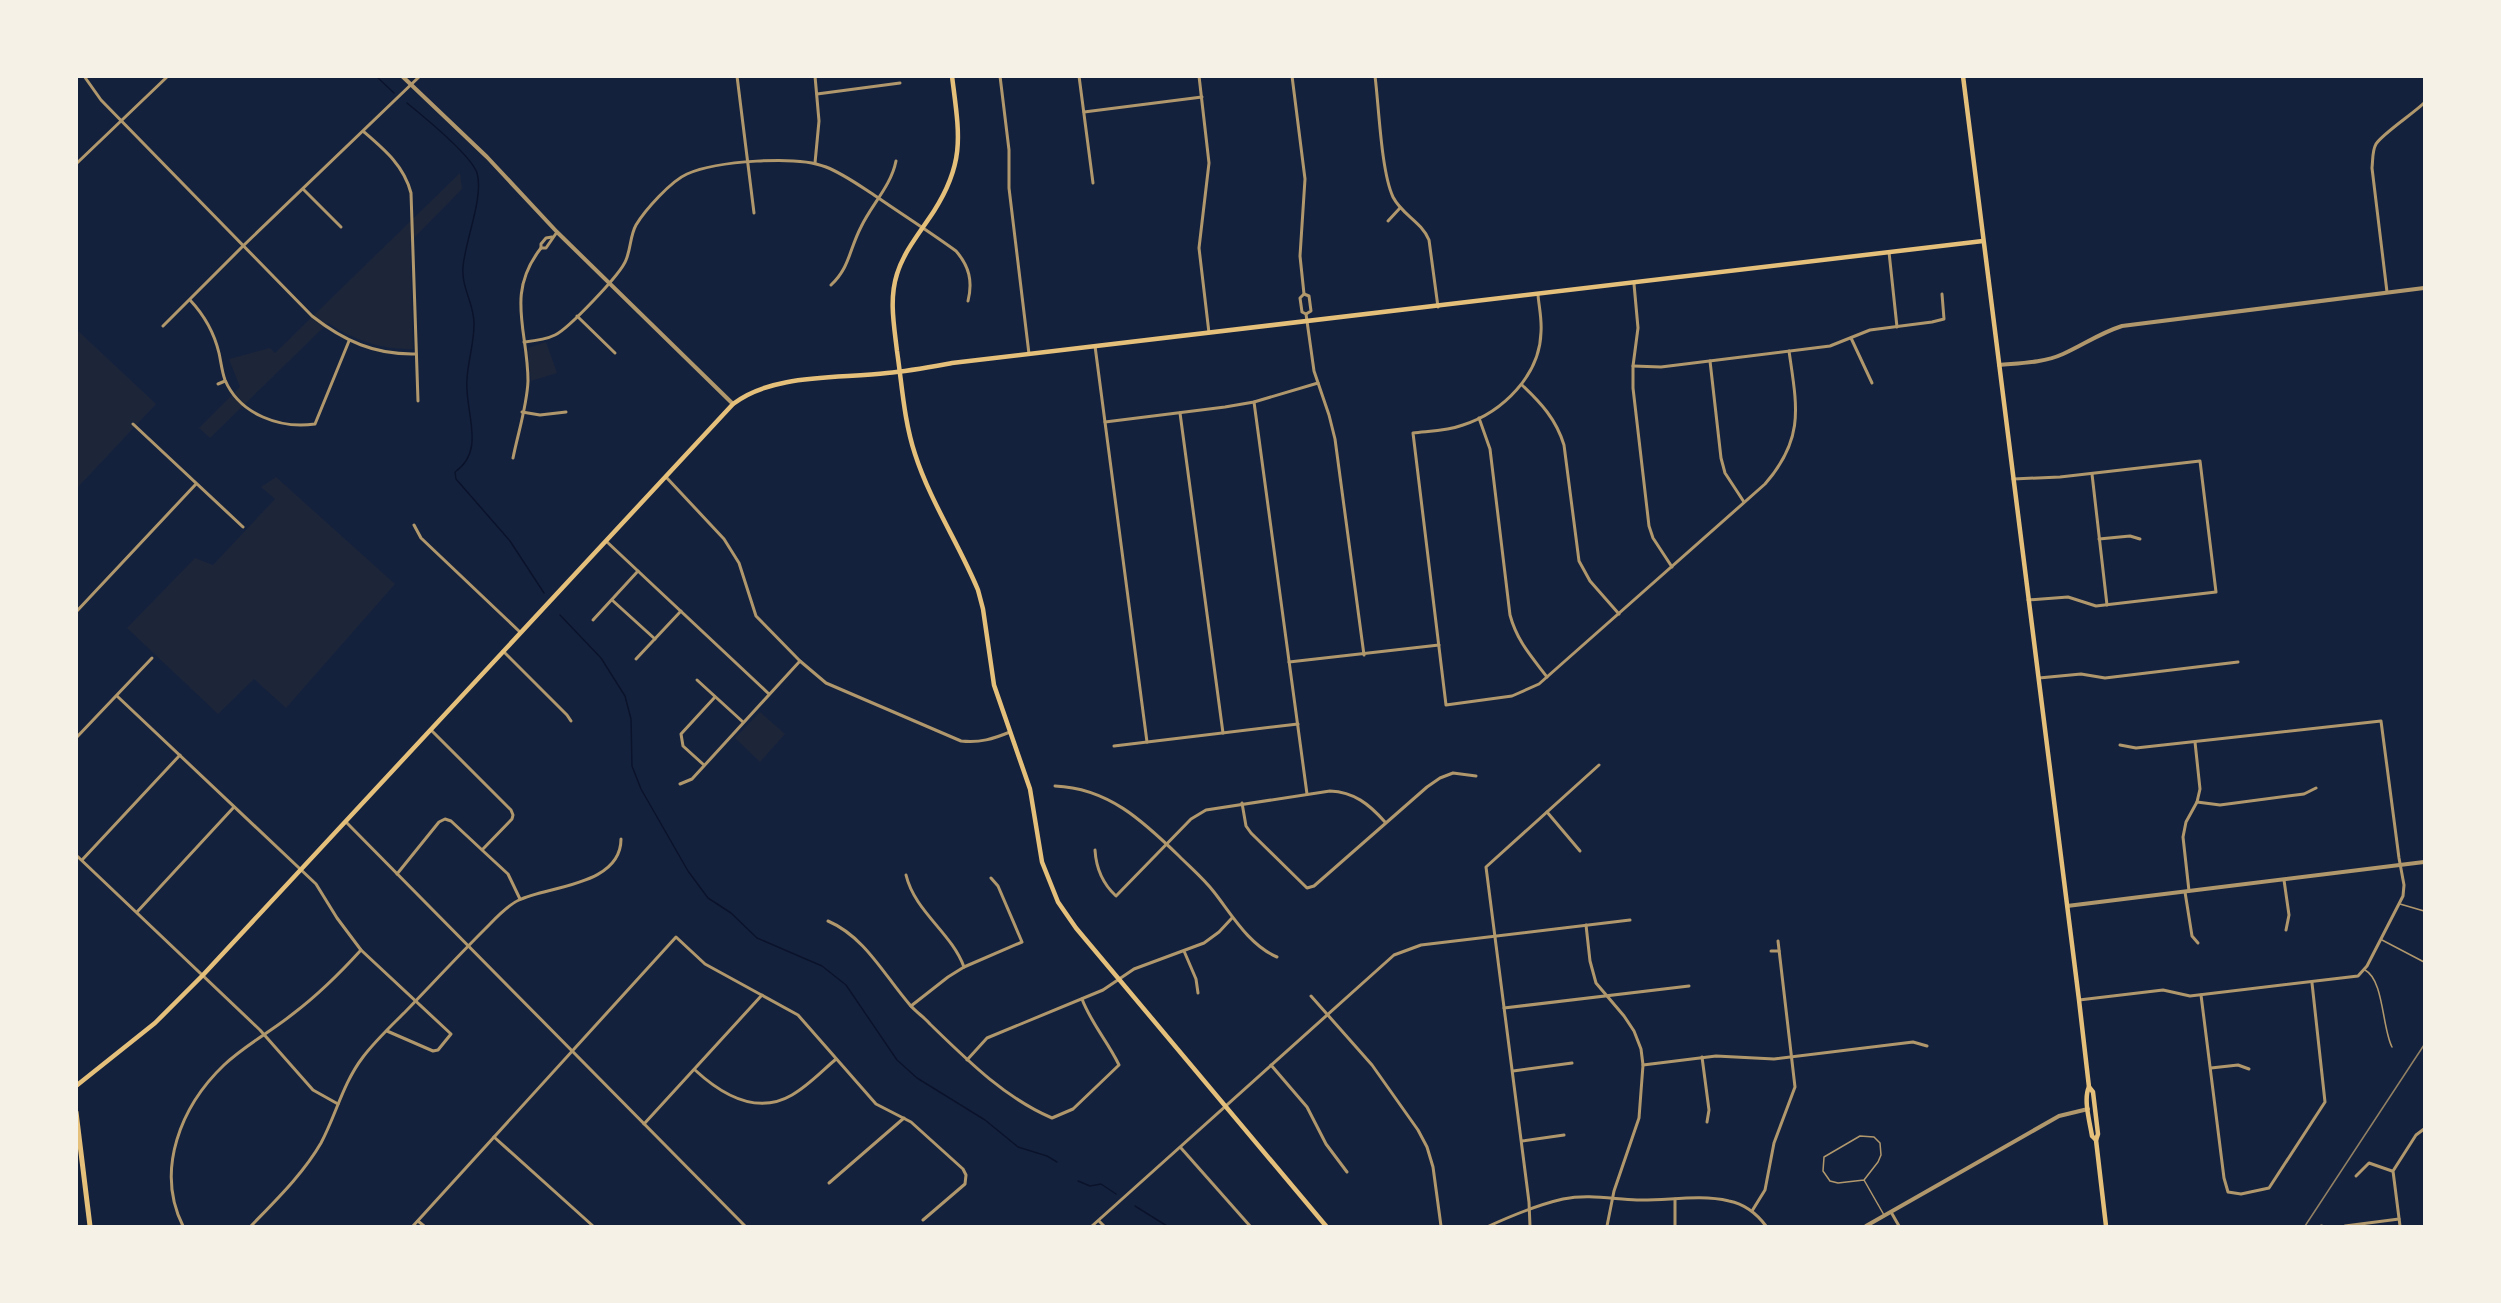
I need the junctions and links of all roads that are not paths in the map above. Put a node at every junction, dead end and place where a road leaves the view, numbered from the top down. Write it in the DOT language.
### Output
graph roads {
  1 [pos="84,76"];
  2 [pos="168,76"];
  3 [pos="402,76"];
  4 [pos="420,76"];
  5 [pos="737,76"];
  6 [pos="814,76"];
  7 [pos="952,76"];
  8 [pos="1000,76"];
  9 [pos="1079,76"];
  10 [pos="1199,76"];
  11 [pos="1292,76"];
  12 [pos="1376,76"];
  13 [pos="1963,76"];
  14 [pos="900,83"];
  15 [pos="411,85"];
  16 [pos="817,94"];
  17 [pos="1202,97"];
  18 [pos="2424,103"];
  19 [pos="1084,112"];
  20 [pos="121,122"];
  21 [pos="364,132"];
  22 [pos="896,161"];
  23 [pos="747,162"];
  24 [pos="815,163"];
  25 [pos="76,164"];
  26 [pos="1093,183"];
  27 [pos="303,189"];
  28 [pos="878,198"];
  29 [pos="1400,208"];
  30 [pos="754,213"];
  31 [pos="1388,221"];
  32 [pos="341,227"];
  33 [pos="923,228"];
  34 [pos="557,232"];
  35 [pos="1983,241"];
  36 [pos="243,246"];
  37 [pos="1888,252"];
  38 [pos="608,283"];
  39 [pos="1634,284"];
  40 [pos="831,285"];
  41 [pos="2424,288"];
  42 [pos="2388,292"];
  43 [pos="1304,294"];
  44 [pos="1941,294"];
  45 [pos="1538,295"];
  46 [pos="190,300"];
  47 [pos="968,301"];
  48 [pos="1438,307"];
  49 [pos="1306,314"];
  50 [pos="578,316"];
  51 [pos="1307,321"];
  52 [pos="163,326"];
  53 [pos="1898,327"];
  54 [pos="1209,333"];
  55 [pos="1851,338"];
  56 [pos="350,341"];
  57 [pos="524,342"];
  58 [pos="1095,346"];
  59 [pos="1789,351"];
  60 [pos="615,353"];
  61 [pos="416,354"];
  62 [pos="1029,354"];
  63 [pos="1710,361"];
  64 [pos="1998,365"];
  65 [pos="1633,366"];
  66 [pos="900,371"];
  67 [pos="225,381"];
  68 [pos="1318,383"];
  69 [pos="1872,383"];
  70 [pos="218,384"];
  71 [pos="1522,385"];
  72 [pos="418,401"];
  73 [pos="1254,402"];
  74 [pos="733,404"];
  75 [pos="522,412"];
  76 [pos="566,412"];
  77 [pos="1180,413"];
  78 [pos="1479,418"];
  79 [pos="1106,422"];
  80 [pos="133,424"];
  81 [pos="513,458"];
  82 [pos="2092,474"];
  83 [pos="666,477"];
  84 [pos="2013,479"];
  85 [pos="196,484"];
  86 [pos="1744,502"];
  87 [pos="414,525"];
  88 [pos="243,527"];
  89 [pos="2099,538"];
  90 [pos="2140,539"];
  91 [pos="606,541"];
  92 [pos="1672,567"];
  93 [pos="638,571"];
  94 [pos="612,600"];
  95 [pos="2028,600"];
  96 [pos="2107,605"];
  97 [pos="681,611"];
  98 [pos="76,612"];
  99 [pos="1619,614"];
  100 [pos="594,620"];
  101 [pos="520,632"];
  102 [pos="655,639"];
  103 [pos="1439,645"];
  104 [pos="503,651"];
  105 [pos="1364,655"];
  106 [pos="152,658"];
  107 [pos="636,659"];
  108 [pos="800,661"];
  109 [pos="1289,662"];
  110 [pos="2238,662"];
  111 [pos="1547,677"];
  112 [pos="2038,678"];
  113 [pos="697,680"];
  114 [pos="769,694"];
  115 [pos="117,696"];
  116 [pos="715,697"];
  117 [pos="571,721"];
  118 [pos="743,722"];
  119 [pos="1298,724"];
  120 [pos="431,730"];
  121 [pos="1010,732"];
  122 [pos="1223,733"];
  123 [pos="76,738"];
  124 [pos="1147,742"];
  125 [pos="2195,742"];
  126 [pos="2120,745"];
  127 [pos="1114,746"];
  128 [pos="180,755"];
  129 [pos="704,765"];
  130 [pos="1599,765"];
  131 [pos="1476,776"];
  132 [pos="680,784"];
  133 [pos="1055,786"];
  134 [pos="2316,788"];
  135 [pos="1307,794"];
  136 [pos="2197,802"];
  137 [pos="1242,803"];
  138 [pos="234,807"];
  139 [pos="1547,812"];
  140 [pos="346,822"];
  141 [pos="1385,822"];
  142 [pos="621,840"];
  143 [pos="1167,844"];
  144 [pos="482,850"];
  145 [pos="1095,850"];
  146 [pos="1580,851"];
  147 [pos="76,855"];
  148 [pos="82,860"];
  149 [pos="2424,862"];
  150 [pos="2401,866"];
  151 [pos="301,869"];
  152 [pos="397,874"];
  153 [pos="906,875"];
  154 [pos="991,878"];
  155 [pos="2284,880"];
  156 [pos="2187,892"];
  157 [pos="520,899"];
  158 [pos="2399,904"];
  159 [pos="2067,906"];
  160 [pos="2424,911"];
  161 [pos="136,912"];
  162 [pos="1232,918"];
  163 [pos="1630,920"];
  164 [pos="828,921"];
  165 [pos="1586,925"];
  166 [pos="2286,930"];
  167 [pos="1496,935"];
  168 [pos="2381,939"];
  169 [pos="1778,941"];
  170 [pos="2198,943"];
  171 [pos="468,946"];
  172 [pos="361,950"];
  173 [pos="1184,951"];
  174 [pos="1771,951"];
  175 [pos="1779,951"];
  176 [pos="1277,957"];
  177 [pos="2424,962"];
  178 [pos="964,967"];
  179 [pos="2364,970"];
  180 [pos="203,975"];
  181 [pos="1118,980"];
  182 [pos="2312,982"];
  183 [pos="1689,986"];
  184 [pos="1198,993"];
  185 [pos="762,995"];
  186 [pos="1607,995"];
  187 [pos="2201,995"];
  188 [pos="1311,996"];
  189 [pos="1082,999"];
  190 [pos="2079,1000"];
  191 [pos="416,1001"];
  192 [pos="911,1006"];
  193 [pos="1504,1008"];
  194 [pos="1328,1014"];
  195 [pos="387,1031"];
  196 [pos="265,1034"];
  197 [pos="1928,1046"];
  198 [pos="2392,1047"];
  199 [pos="572,1052"];
  200 [pos="1792,1056"];
  201 [pos="1702,1057"];
  202 [pos="836,1059"];
  203 [pos="967,1060"];
  204 [pos="1572,1063"];
  205 [pos="1271,1065"];
  206 [pos="1643,1065"];
  207 [pos="2211,1068"];
  208 [pos="2249,1069"];
  209 [pos="695,1070"];
  210 [pos="1513,1071"];
  211 [pos="76,1086"];
  212 [pos="2090,1088"];
  213 [pos="338,1104"];
  214 [pos="1224,1106"];
  215 [pos="2088,1109"];
  216 [pos="76,1112"];
  217 [pos="904,1118"];
  218 [pos="1707,1122"];
  219 [pos="644,1124"];
  220 [pos="2424,1129"];
  221 [pos="1564,1135"];
  222 [pos="494,1137"];
  223 [pos="2096,1139"];
  224 [pos="1522,1141"];
  225 [pos="1181,1148"];
  226 [pos="2393,1171"];
  227 [pos="1347,1172"];
  228 [pos="2356,1176"];
  229 [pos="1864,1180"];
  230 [pos="829,1183"];
  231 [pos="1612,1197"];
  232 [pos="1675,1199"];
  233 [pos="1530,1209"];
  234 [pos="1752,1211"];
  235 [pos="1891,1212"];
  236 [pos="1884,1216"];
  237 [pos="923,1220"];
  238 [pos="2399,1220"];
  239 [pos="417,1221"];
  240 [pos="1098,1221"];
  241 [pos="90,1227"];
  242 [pos="183,1227"];
  243 [pos="251,1227"];
  244 [pos="412,1227"];
  245 [pos="424,1227"];
  246 [pos="593,1227"];
  247 [pos="745,1227"];
  248 [pos="1092,1227"];
  249 [pos="1104,1227"];
  250 [pos="1250,1227"];
  251 [pos="1326,1227"];
  252 [pos="1441,1227"];
  253 [pos="1489,1227"];
  254 [pos="1530,1227"];
  255 [pos="1607,1227"];
  256 [pos="1675,1227"];
  257 [pos="1766,1227"];
  258 [pos="1866,1227"];
  259 [pos="1899,1227"];
  260 [pos="2106,1227"];
  261 [pos="2345,1227"];
  262 [pos="2400,1227"];
  1 -- 20 [label="street"];
  2 -- 20 [label="street"];
  3 -- 15 [label="street"];
  4 -- 15 [label="street"];
  5 -- 23 [label="street"];
  6 -- 16 [label="street"];
  7 -- 33 [label="main road"];
  8 -- 62 [label="street"];
  9 -- 19 [label="street"];
  10 -- 17 [label="street"];
  11 -- 43 [label="street"];
  12 -- 29 [label="street"];
  13 -- 35 [label="main road"];
  14 -- 16 [label="street"];
  15 -- 21 [label="street"];
  15 -- 34 [label="street"];
  16 -- 24 [label="street"];
  17 -- 19 [label="street"];
  17 -- 54 [label="street"];
  18 -- 42 [label="street"];
  19 -- 26 [label="street"];
  20 -- 25 [label="street"];
  20 -- 36 [label="street"];
  21 -- 27 [label="street"];
  21 -- 61 [label="street"];
  22 -- 28 [label="street"];
  23 -- 24 [label="street"];
  23 -- 30 [label="street"];
  23 -- 38 [label="street"];
  24 -- 28 [label="street"];
  27 -- 32 [label="street"];
  27 -- 36 [label="street"];
  28 -- 33 [label="street"];
  28 -- 40 [label="street"];
  29 -- 31 [label="street"];
  29 -- 48 [label="street"];
  33 -- 47 [label="street"];
  33 -- 66 [label="main road"];
  34 -- 38 [label="street"];
  34 -- 57 [label="street"];
  35 -- 37 [label="main road"];
  35 -- 64 [label="main road"];
  36 -- 46 [label="street"];
  36 -- 56 [label="street"];
  37 -- 39 [label="main road"];
  37 -- 53 [label="street"];
  38 -- 50 [label="street"];
  38 -- 74 [label="street"];
  39 -- 45 [label="main road"];
  39 -- 65 [label="street"];
  41 -- 42 [label="street"];
  42 -- 64 [label="street"];
  43 -- 49 [label="street"];
  43 -- 49 [label="street"];
  44 -- 53 [label="street"];
  45 -- 48 [label="main road"];
  45 -- 71 [label="street"];
  46 -- 52 [label="street"];
  46 -- 67 [label="street"];
  48 -- 51 [label="main road"];
  49 -- 51 [label="street"];
  50 -- 57 [label="street"];
  50 -- 60 [label="street"];
  51 -- 54 [label="main road"];
  51 -- 68 [label="street"];
  53 -- 55 [label="street"];
  54 -- 58 [label="main road"];
  55 -- 59 [label="street"];
  55 -- 69 [label="street"];
  56 -- 61 [label="street"];
  56 -- 67 [label="street"];
  57 -- 75 [label="street"];
  58 -- 62 [label="main road"];
  58 -- 79 [label="street"];
  59 -- 63 [label="street"];
  59 -- 86 [label="street"];
  61 -- 72 [label="street"];
  62 -- 66 [label="main road"];
  63 -- 65 [label="street"];
  63 -- 86 [label="street"];
  64 -- 84 [label="main road"];
  65 -- 92 [label="street"];
  66 -- 74 [label="main road"];
  66 -- 121 [label="main road"];
  67 -- 70 [label="street"];
  68 -- 73 [label="street"];
  68 -- 105 [label="street"];
  71 -- 78 [label="street"];
  71 -- 99 [label="street"];
  73 -- 77 [label="street"];
  73 -- 109 [label="street"];
  74 -- 83 [label="main road"];
  75 -- 76 [label="street"];
  75 -- 81 [label="street"];
  77 -- 79 [label="street"];
  77 -- 122 [label="street"];
  78 -- 103 [label="street"];
  78 -- 111 [label="street"];
  79 -- 124 [label="street"];
  80 -- 85 [label="street"];
  82 -- 84 [label="street"];
  82 -- 89 [label="street"];
  82 -- 96 [label="street"];
  83 -- 91 [label="main road"];
  83 -- 108 [label="street"];
  84 -- 95 [label="main road"];
  85 -- 88 [label="street"];
  85 -- 98 [label="street"];
  86 -- 92 [label="street"];
  87 -- 101 [label="street"];
  89 -- 90 [label="street"];
  89 -- 96 [label="street"];
  91 -- 93 [label="street"];
  91 -- 101 [label="main road"];
  92 -- 99 [label="street"];
  93 -- 94 [label="street"];
  93 -- 97 [label="street"];
  94 -- 100 [label="street"];
  94 -- 102 [label="street"];
  95 -- 96 [label="street"];
  95 -- 112 [label="main road"];
  97 -- 102 [label="street"];
  97 -- 114 [label="street"];
  99 -- 111 [label="street"];
  101 -- 104 [label="main road"];
  102 -- 107 [label="street"];
  103 -- 105 [label="street"];
  103 -- 111 [label="street"];
  104 -- 117 [label="street"];
  104 -- 120 [label="main road"];
  105 -- 109 [label="street"];
  106 -- 115 [label="street"];
  108 -- 114 [label="street"];
  108 -- 121 [label="street"];
  109 -- 119 [label="street"];
  110 -- 112 [label="street"];
  112 -- 159 [label="main road"];
  113 -- 116 [label="street"];
  114 -- 118 [label="street"];
  115 -- 123 [label="street"];
  115 -- 128 [label="street"];
  116 -- 118 [label="street"];
  116 -- 129 [label="street"];
  118 -- 129 [label="street"];
  119 -- 122 [label="street"];
  119 -- 135 [label="street"];
  120 -- 140 [label="main road"];
  120 -- 144 [label="street"];
  121 -- 181 [label="main road"];
  122 -- 124 [label="street"];
  124 -- 127 [label="street"];
  125 -- 126 [label="street"];
  125 -- 136 [label="street"];
  125 -- 150 [label="street"];
  128 -- 138 [label="street"];
  128 -- 148 [label="street"];
  129 -- 132 [label="street"];
  130 -- 139 [label="street"];
  131 -- 141 [label="street"];
  133 -- 143 [label="street"];
  134 -- 136 [label="street"];
  135 -- 137 [label="street"];
  135 -- 141 [label="street"];
  136 -- 156 [label="street"];
  137 -- 141 [label="street"];
  137 -- 143 [label="street"];
  138 -- 151 [label="street"];
  138 -- 161 [label="street"];
  139 -- 146 [label="street"];
  139 -- 167 [label="street"];
  140 -- 151 [label="main road"];
  140 -- 152 [label="street"];
  142 -- 157 [label="street"];
  143 -- 145 [label="street"];
  143 -- 162 [label="street"];
  144 -- 152 [label="street"];
  144 -- 157 [label="street"];
  147 -- 148 [label="street"];
  148 -- 161 [label="street"];
  149 -- 150 [label="street"];
  150 -- 155 [label="street"];
  150 -- 158 [label="street"];
  151 -- 172 [label="street"];
  151 -- 180 [label="main road"];
  152 -- 171 [label="street"];
  153 -- 178 [label="street"];
  154 -- 178 [label="street"];
  155 -- 156 [label="street"];
  155 -- 166 [label="street"];
  156 -- 159 [label="street"];
  156 -- 170 [label="street"];
  157 -- 171 [label="street"];
  158 -- 160 [label="lane"];
  158 -- 168 [label="street"];
  159 -- 190 [label="main road"];
  161 -- 180 [label="street"];
  162 -- 173 [label="street"];
  162 -- 176 [label="street"];
  163 -- 165 [label="street"];
  164 -- 192 [label="street"];
  165 -- 167 [label="street"];
  165 -- 186 [label="street"];
  167 -- 193 [label="street"];
  167 -- 194 [label="street"];
  168 -- 177 [label="lane"];
  168 -- 179 [label="street"];
  169 -- 175 [label="street"];
  171 -- 191 [label="street"];
  171 -- 199 [label="street"];
  172 -- 191 [label="street"];
  172 -- 196 [label="street"];
  173 -- 181 [label="street"];
  173 -- 184 [label="street"];
  174 -- 175 [label="street"];
  175 -- 200 [label="street"];
  178 -- 192 [label="street"];
  179 -- 182 [label="street"];
  179 -- 198 [label="lane"];
  180 -- 196 [label="street"];
  180 -- 211 [label="main road"];
  181 -- 189 [label="street"];
  181 -- 214 [label="main road"];
  182 -- 187 [label="street"];
  182 -- 207 [label="street"];
  183 -- 186 [label="street"];
  185 -- 199 [label="street"];
  185 -- 202 [label="street"];
  185 -- 209 [label="street"];
  186 -- 193 [label="street"];
  186 -- 206 [label="street"];
  187 -- 190 [label="street"];
  187 -- 207 [label="street"];
  188 -- 194 [label="street"];
  189 -- 203 [label="street"];
  189 -- 203 [label="street"];
  190 -- 212 [label="main road"];
  191 -- 195 [label="street"];
  191 -- 195 [label="street"];
  192 -- 203 [label="street"];
  193 -- 210 [label="street"];
  194 -- 205 [label="street"];
  194 -- 252 [label="street"];
  195 -- 213 [label="street"];
  196 -- 213 [label="street"];
  196 -- 242 [label="street"];
  197 -- 200 [label="street"];
  199 -- 219 [label="street"];
  199 -- 222 [label="street"];
  200 -- 201 [label="street"];
  200 -- 234 [label="street"];
  201 -- 206 [label="street"];
  201 -- 218 [label="street"];
  202 -- 209 [label="street"];
  202 -- 217 [label="street"];
  204 -- 210 [label="street"];
  205 -- 214 [label="street"];
  205 -- 227 [label="street"];
  206 -- 231 [label="street"];
  207 -- 208 [label="street"];
  209 -- 219 [label="street"];
  210 -- 224 [label="street"];
  212 -- 215 [label="main road"];
  212 -- 223 [label="main road"];
  213 -- 243 [label="street"];
  214 -- 225 [label="street"];
  214 -- 251 [label="main road"];
  215 -- 223 [label="main road"];
  215 -- 235 [label="street"];
  216 -- 241 [label="main road"];
  217 -- 230 [label="street"];
  217 -- 237 [label="street"];
  219 -- 247 [label="street"];
  220 -- 226 [label="street"];
  221 -- 224 [label="street"];
  222 -- 239 [label="street"];
  222 -- 246 [label="street"];
  223 -- 260 [label="main road"];
  224 -- 233 [label="street"];
  225 -- 240 [label="street"];
  225 -- 250 [label="street"];
  226 -- 228 [label="street"];
  226 -- 238 [label="street"];
  229 -- 229 [label="lane"];
  229 -- 236 [label="lane"];
  231 -- 232 [label="street"];
  231 -- 233 [label="street"];
  231 -- 255 [label="street"];
  232 -- 234 [label="street"];
  232 -- 256 [label="street"];
  233 -- 253 [label="street"];
  233 -- 254 [label="street"];
  234 -- 257 [label="street"];
  235 -- 236 [label="street"];
  235 -- 259 [label="street"];
  236 -- 258 [label="street"];
  238 -- 261 [label="street"];
  238 -- 262 [label="street"];
  239 -- 244 [label="street"];
  239 -- 245 [label="street"];
  240 -- 248 [label="street"];
  240 -- 249 [label="street"];
}
